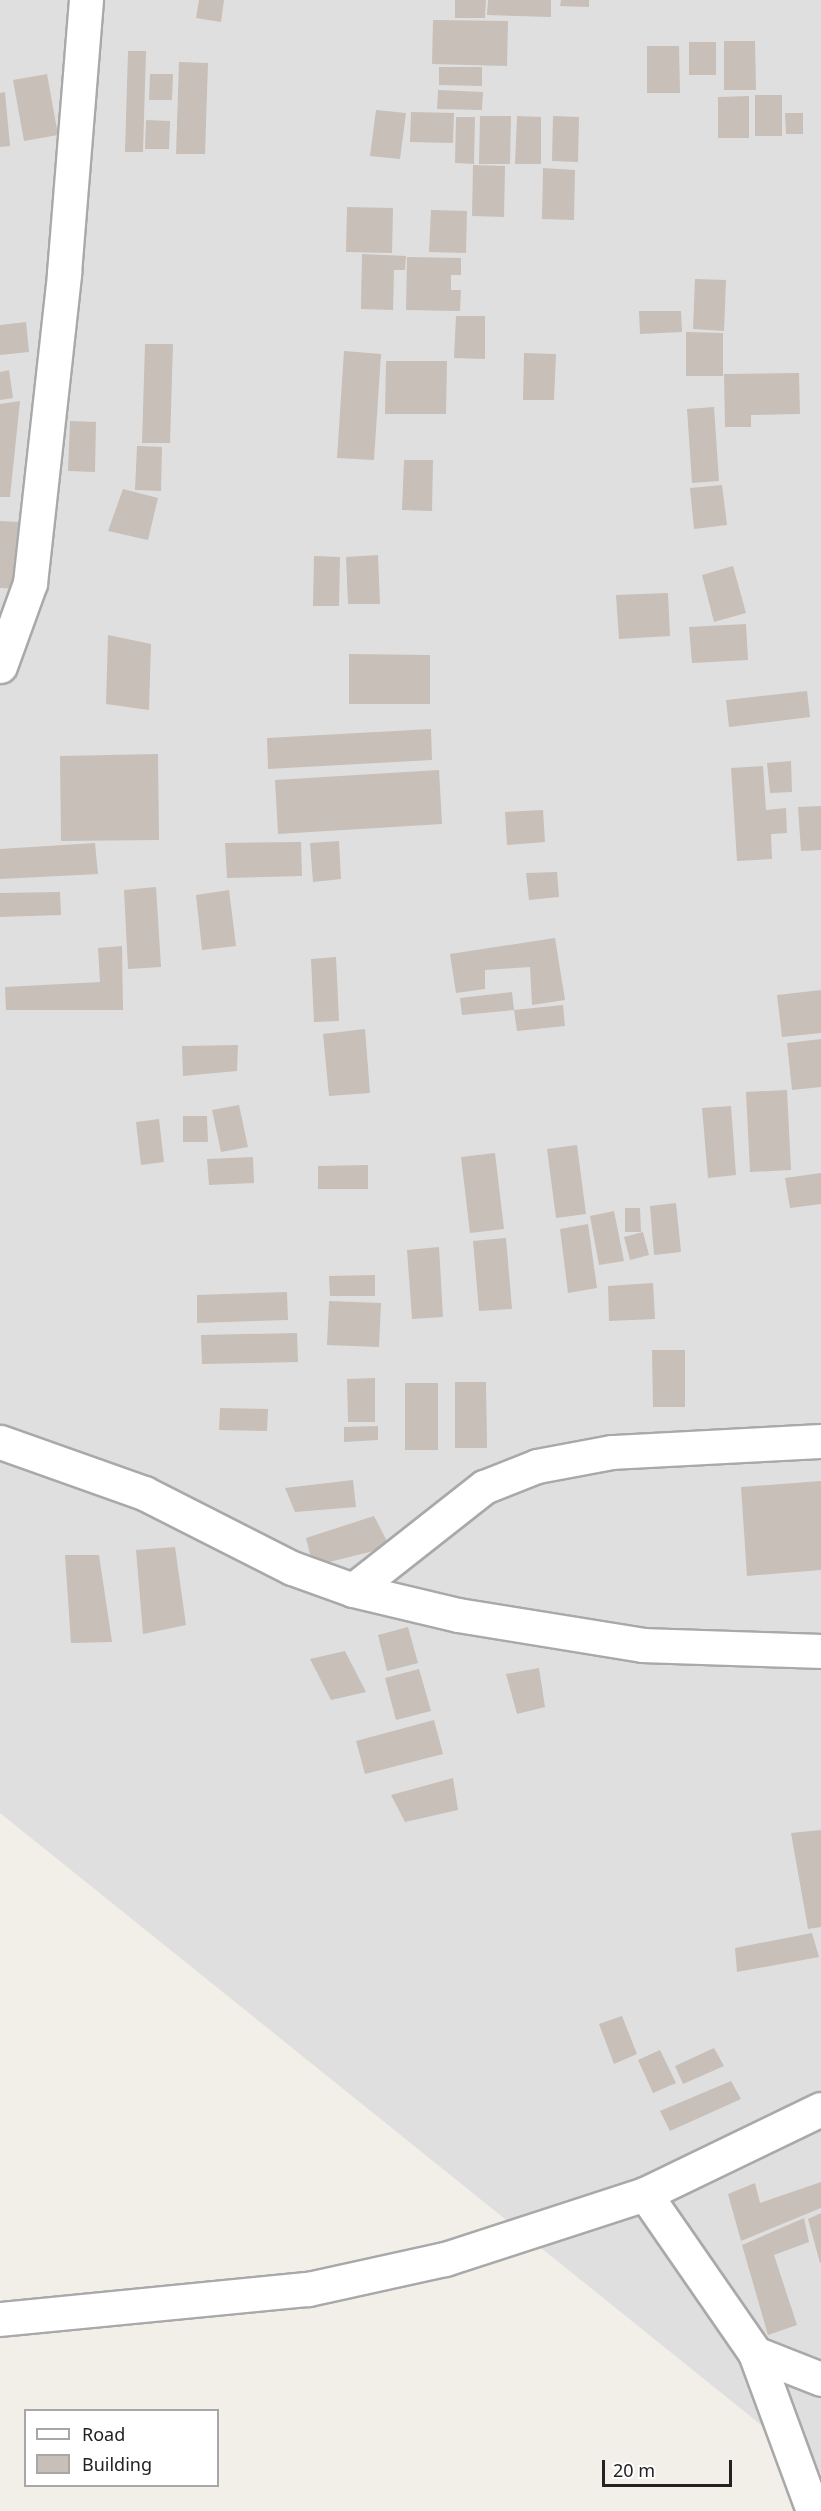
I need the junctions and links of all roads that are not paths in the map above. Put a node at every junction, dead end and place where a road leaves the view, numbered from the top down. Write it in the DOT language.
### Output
graph roads {
  1 [pos="86,0"];
  2 [pos="0,666"];
  3 [pos="821,1441"];
  4 [pos="0,1442"];
  5 [pos="353,1590"];
  6 [pos="821,1651"];
  7 [pos="821,2109"];
  8 [pos="645,2194"];
  9 [pos="0,2319"];
  10 [pos="755,2353"];
  11 [pos="821,2379"];
  12 [pos="813,2511"];
  1 -- 2 [label="street"];
  3 -- 5 [label="street"];
  4 -- 5 [label="street"];
  5 -- 6 [label="street"];
  7 -- 8 [label="street"];
  8 -- 9 [label="street"];
  8 -- 10 [label="street"];
  10 -- 11 [label="street"];
  10 -- 12 [label="street"];
}
